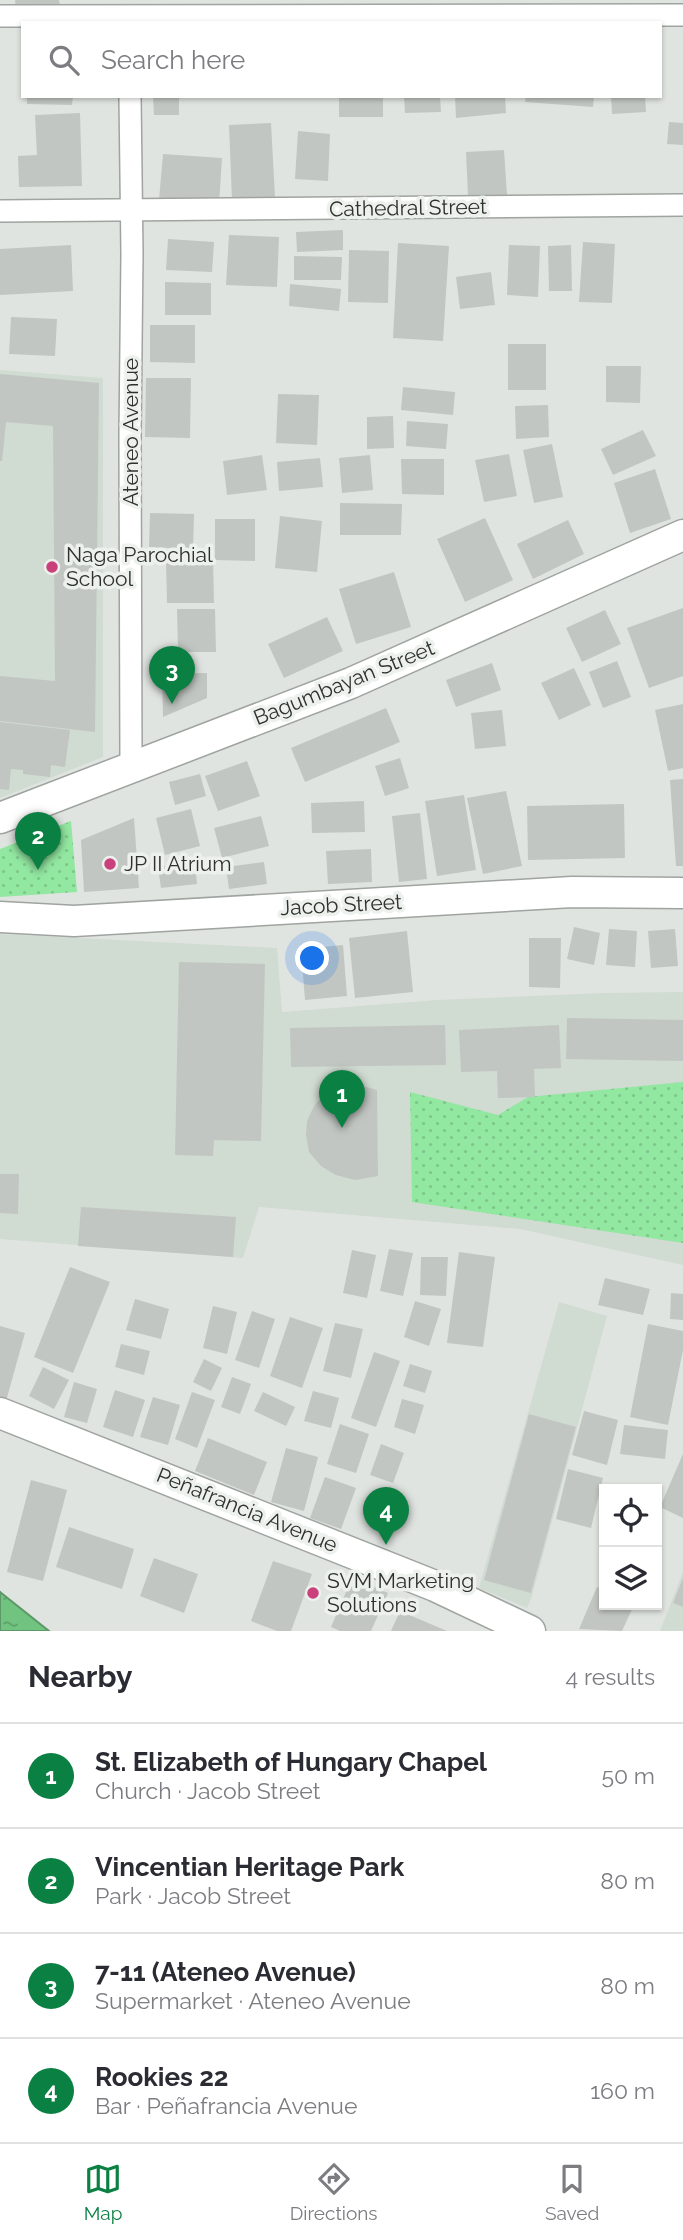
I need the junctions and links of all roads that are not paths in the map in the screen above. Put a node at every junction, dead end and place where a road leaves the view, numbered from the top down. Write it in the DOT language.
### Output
graph roads {
  1 [pos="128,13"];
  2 [pos="683,15"];
  3 [pos="0,16"];
  4 [pos="130,98"];
  5 [pos="683,205"];
  6 [pos="0,211"];
  7 [pos="132,211"];
  8 [pos="683,535"];
  9 [pos="131,767"];
  10 [pos="0,818"];
  11 [pos="683,893"];
  12 [pos="0,917"];
  13 [pos="0,1413"];
  14 [pos="530,1631"];
  1 -- 2 [label="street"];
  1 -- 3 [label="street"];
  4 -- 7 [label="street, Ateneo Avenue"];
  5 -- 7 [label="street, Cathedral Street"];
  6 -- 7 [label="street, Cathedral Street"];
  7 -- 9 [label="street, Ateneo Avenue"];
  8 -- 9 [label="main road, Bagumbayan Street"];
  9 -- 10 [label="main road, Bagumbayan Street"];
  11 -- 12 [label="main road, Jacob Street"];
  13 -- 14 [label="main road, Peñafrancia Avenue"];
}
